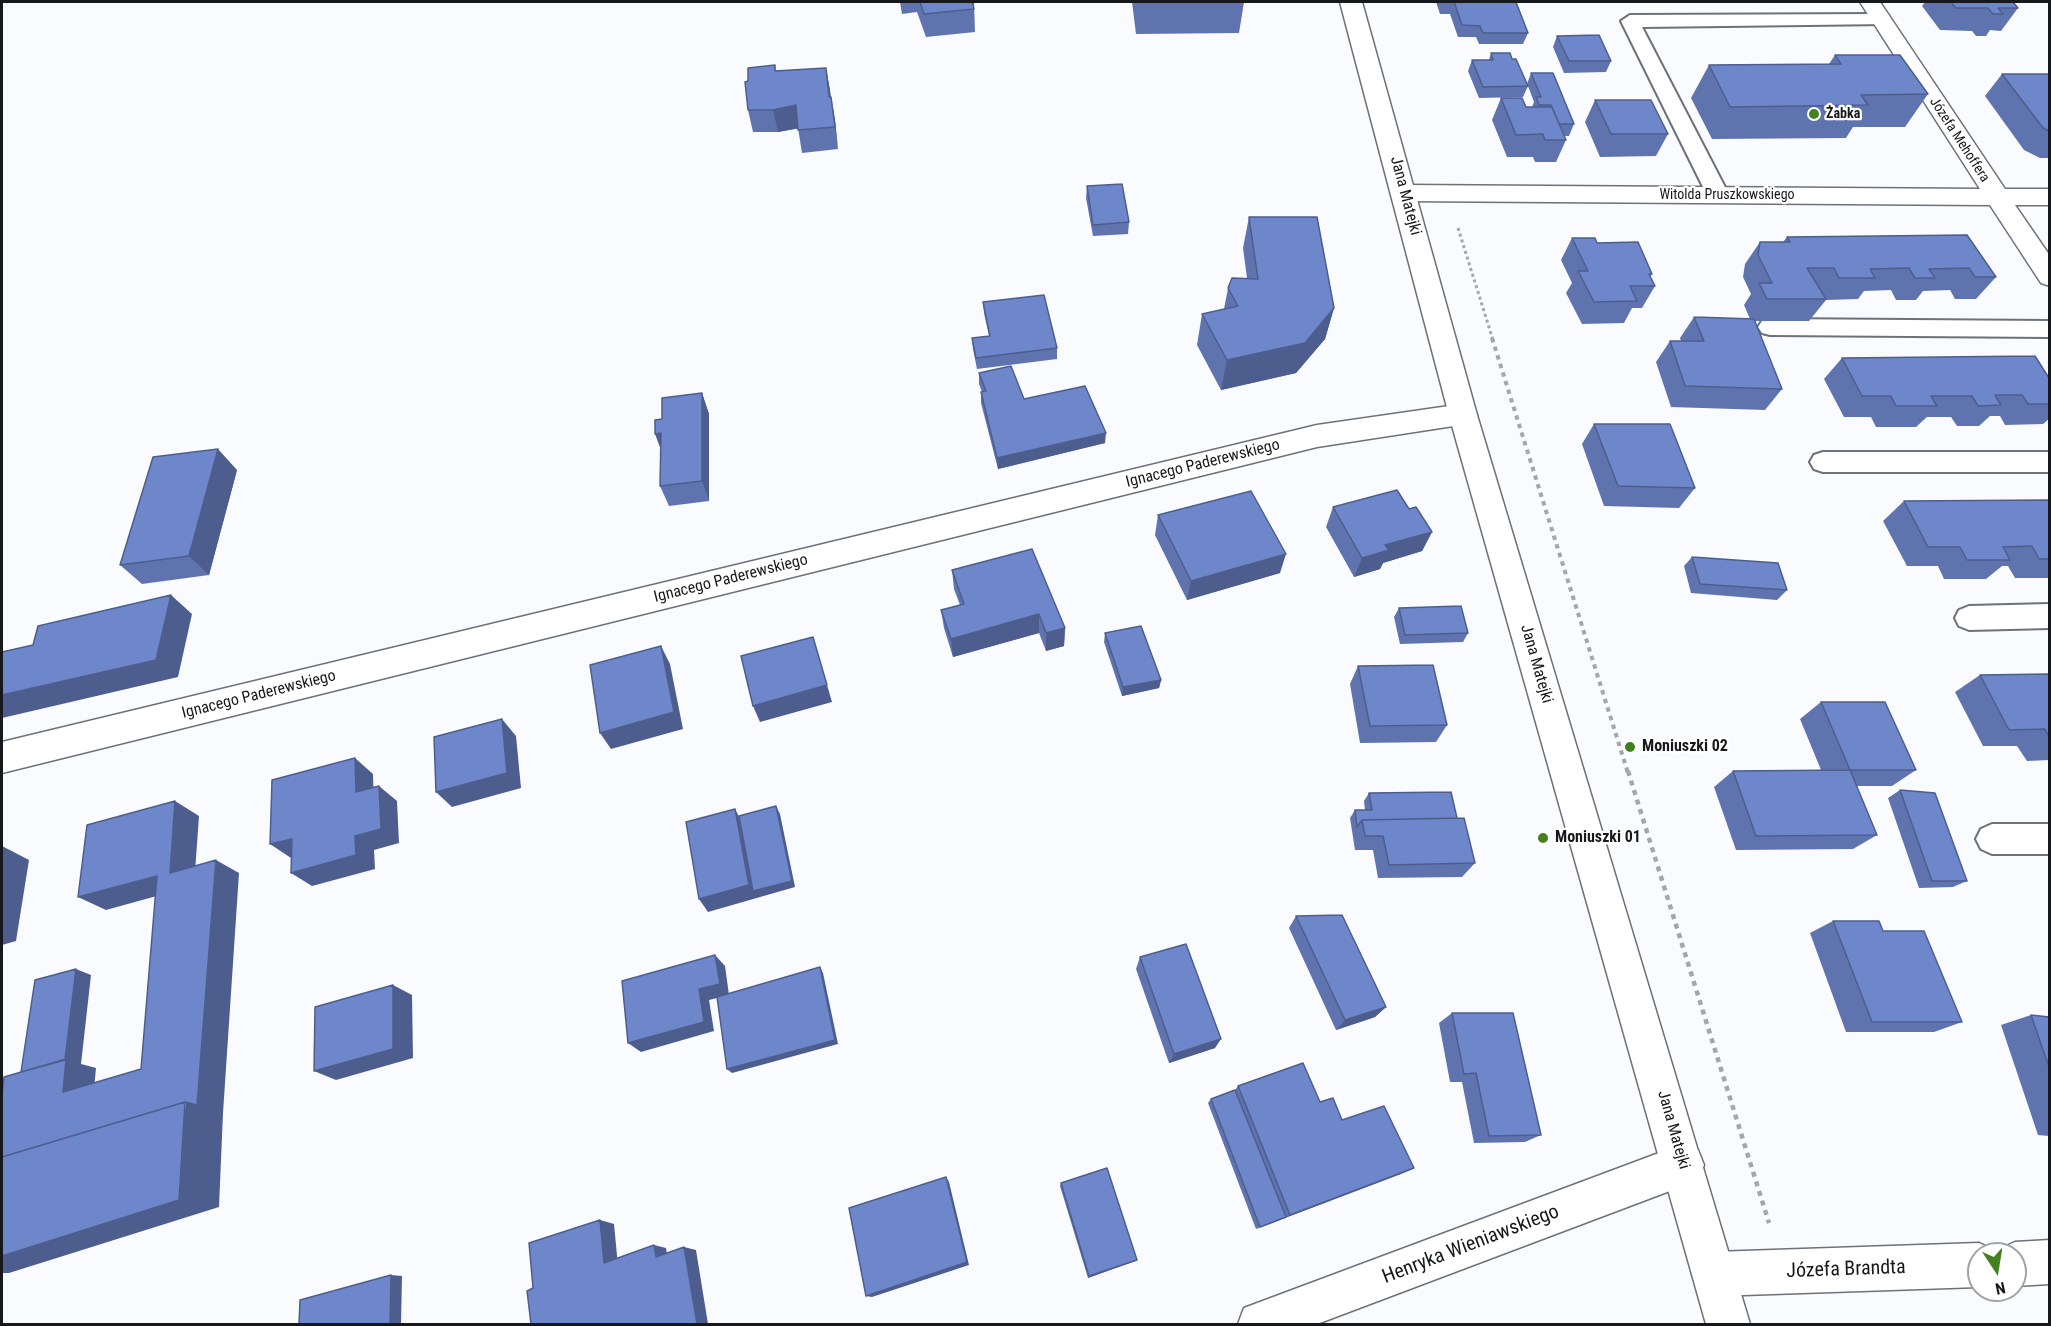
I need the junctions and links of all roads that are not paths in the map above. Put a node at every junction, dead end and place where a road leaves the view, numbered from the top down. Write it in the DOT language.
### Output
graph roads {
  1 [pos="1351,2"];
  2 [pos="1876,11"];
  3 [pos="1404,193"];
  4 [pos="1718,195"];
  5 [pos="1996,197"];
  6 [pos="2049,197"];
  7 [pos="2049,277"];
  8 [pos="1770,327"];
  9 [pos="2049,329"];
  10 [pos="1463,415"];
  11 [pos="1823,462"];
  12 [pos="2049,462"];
  13 [pos="2049,616"];
  14 [pos="1969,618"];
  15 [pos="2,758"];
  16 [pos="1992,839"];
  17 [pos="2049,839"];
  18 [pos="1683,1166"];
  19 [pos="2049,1262"];
  20 [pos="2027,1263"];
  21 [pos="1967,1265"];
  22 [pos="1714,1274"];
  23 [pos="1260,1324"];
  24 [pos="1728,1324"];
  1 -- 3 [label="street, Jana Matejki"];
  2 -- 4 [label="lane"];
  2 -- 5 [label="street, Józefa Mehoffera"];
  3 -- 4 [label="street, Witolda Pruszkowskiego"];
  3 -- 10 [label="street, Jana Matejki"];
  4 -- 5 [label="street, Witolda Pruszkowskiego"];
  5 -- 6 [label="street, Witolda Pruszkowskiego"];
  5 -- 7 [label="street, Józefa Mehoffera"];
  8 -- 9 [label="lane"];
  10 -- 15 [label="street, Ignacego Paderewskiego"];
  10 -- 18 [label="street, Jana Matejki"];
  11 -- 12 [label="lane"];
  13 -- 14 [label="lane"];
  16 -- 17 [label="lane"];
  18 -- 22 [label="street, Jana Matejki"];
  18 -- 23 [label="street, Henryka Wieniawskiego"];
  19 -- 20 [label="street"];
  21 -- 22 [label="street, Józefa Brandta"];
  22 -- 24 [label="street, Jana Matejki"];
}
